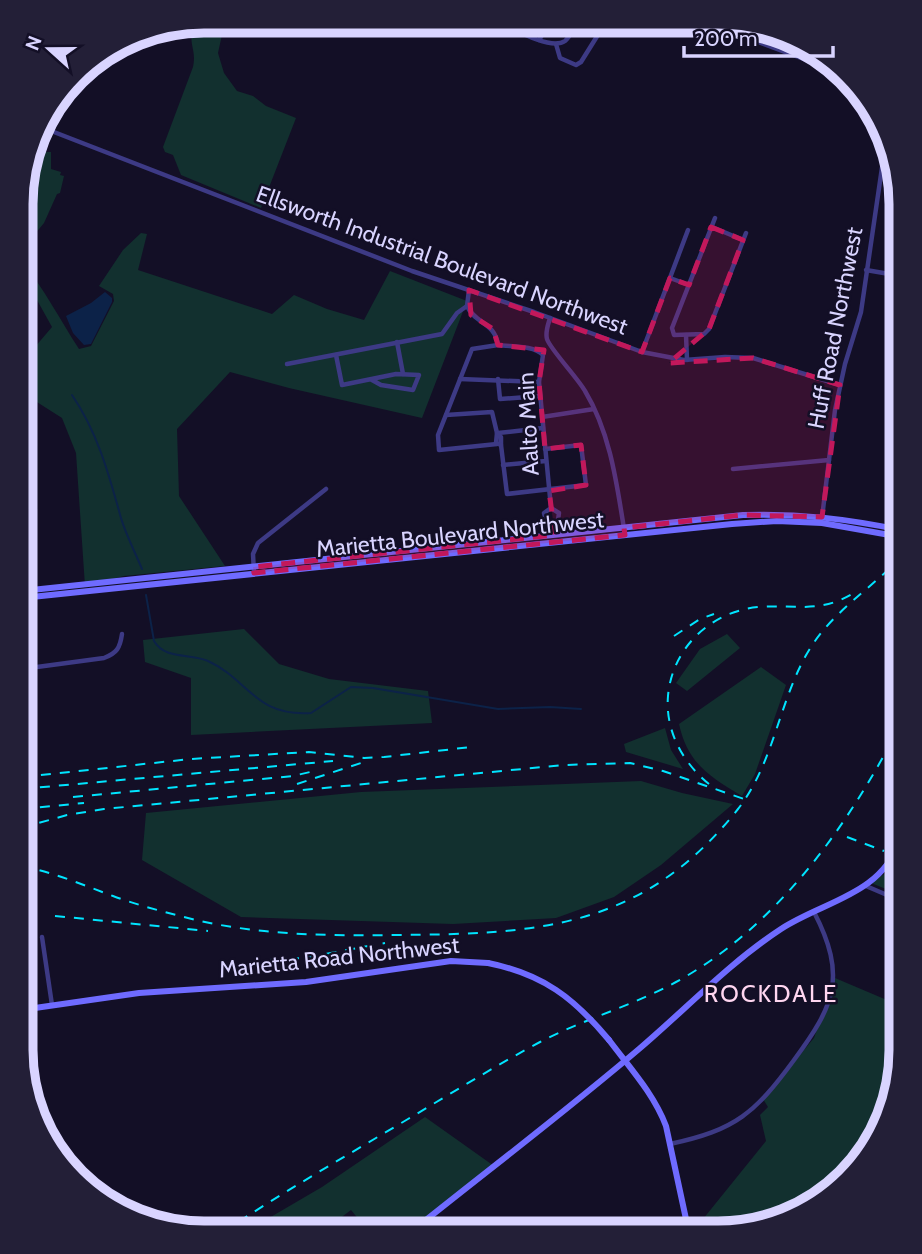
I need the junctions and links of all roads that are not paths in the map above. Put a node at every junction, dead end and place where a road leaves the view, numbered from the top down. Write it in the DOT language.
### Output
graph roads {
  1 [pos="524,33"];
  2 [pos="543,33"];
  3 [pos="571,33"];
  4 [pos="599,33"];
  5 [pos="739,35"];
  6 [pos="539,40"];
  7 [pos="556,44"];
  8 [pos="789,49"];
  9 [pos="787,53"];
  10 [pos="812,62"];
  11 [pos="50,131"];
  12 [pos="883,161"];
  13 [pos="715,218"];
  14 [pos="711,227"];
  15 [pos="688,230"];
  16 [pos="746,233"];
  17 [pos="743,240"];
  18 [pos="866,270"];
  19 [pos="889,274"];
  20 [pos="670,278"];
  21 [pos="689,285"];
  22 [pos="469,290"];
  23 [pos="467,306"];
  24 [pos="550,318"];
  25 [pos="686,335"];
  26 [pos="397,342"];
  27 [pos="498,345"];
  28 [pos="642,352"];
  29 [pos="336,355"];
  30 [pos="687,360"];
  31 [pos="287,364"];
  32 [pos="403,374"];
  33 [pos="460,379"];
  34 [pos="498,379"];
  35 [pos="372,380"];
  36 [pos="539,382"];
  37 [pos="840,385"];
  38 [pos="540,396"];
  39 [pos="594,409"];
  40 [pos="446,415"];
  41 [pos="542,417"];
  42 [pos="543,428"];
  43 [pos="497,433"];
  44 [pos="499,445"];
  45 [pos="545,449"];
  46 [pos="829,460"];
  47 [pos="546,461"];
  48 [pos="503,465"];
  49 [pos="733,469"];
  50 [pos="326,489"];
  51 [pos="549,491"];
  52 [pos="551,508"];
  53 [pos="822,520"];
  54 [pos="554,523"];
  55 [pos="889,528"];
  56 [pos="624,531"];
  57 [pos="889,534"];
  58 [pos="555,535"];
  59 [pos="254,570"];
  60 [pos="33,590"];
  61 [pos="33,597"];
  62 [pos="121,634"];
  63 [pos="33,668"];
  64 [pos="888,864"];
  65 [pos="866,887"];
  66 [pos="888,896"];
  67 [pos="814,912"];
  68 [pos="42,937"];
  69 [pos="52,1006"];
  70 [pos="33,1008"];
  71 [pos="625,1061"];
  72 [pos="670,1144"];
  73 [pos="425,1221"];
  74 [pos="686,1221"];
  1 -- 6 [label="street"];
  2 -- 6 [label="street"];
  3 -- 7 [label="street"];
  4 -- 7 [label="street"];
  5 -- 9 [label="street"];
  6 -- 7 [label="street"];
  8 -- 9 [label="street"];
  9 -- 10 [label="street"];
  11 -- 22 [label="street, Ellsworth Industrial Boulevard Northwest"];
  12 -- 18 [label="street, Huff Road Northwest"];
  13 -- 14 [label="street"];
  14 -- 17 [label="street"];
  14 -- 21 [label="street"];
  15 -- 20 [label="street"];
  16 -- 17 [label="street"];
  17 -- 25 [label="street"];
  18 -- 19 [label="street"];
  18 -- 37 [label="street, Huff Road Northwest"];
  20 -- 21 [label="street"];
  20 -- 28 [label="street"];
  21 -- 25 [label="street"];
  22 -- 23 [label="street"];
  22 -- 24 [label="street, Ellsworth Industrial Boulevard Northwest"];
  23 -- 26 [label="street"];
  23 -- 27 [label="street, Aalto Main"];
  24 -- 28 [label="street, Ellsworth Industrial Boulevard Northwest"];
  24 -- 39 [label="street"];
  25 -- 30 [label="street"];
  26 -- 29 [label="street"];
  26 -- 32 [label="street"];
  27 -- 33 [label="street"];
  27 -- 36 [label="street, Aalto Main"];
  28 -- 30 [label="street, Ellsworth Industrial Boulevard Northwest"];
  29 -- 31 [label="street"];
  29 -- 35 [label="street"];
  30 -- 37 [label="street, Ellsworth Industrial Boulevard Northwest"];
  32 -- 35 [label="street"];
  32 -- 35 [label="street"];
  33 -- 34 [label="street"];
  33 -- 40 [label="street"];
  34 -- 36 [label="street"];
  34 -- 38 [label="street"];
  36 -- 38 [label="street, Aalto Main"];
  37 -- 46 [label="street, Huff Road Northwest"];
  38 -- 41 [label="street, Aalto Main"];
  39 -- 41 [label="street"];
  39 -- 56 [label="street"];
  40 -- 43 [label="street"];
  40 -- 44 [label="street"];
  41 -- 42 [label="street, Aalto Main"];
  42 -- 43 [label="street"];
  42 -- 45 [label="street, Aalto Main"];
  43 -- 44 [label="street"];
  44 -- 48 [label="street"];
  45 -- 47 [label="street, Aalto Main"];
  45 -- 51 [label="street"];
  46 -- 49 [label="street"];
  46 -- 53 [label="street, Huff Road Northwest"];
  47 -- 48 [label="street"];
  47 -- 51 [label="street, Aalto Main"];
  48 -- 51 [label="street"];
  50 -- 59 [label="street"];
  51 -- 52 [label="street, Aalto Main"];
  52 -- 54 [label="street, Aalto Main"];
  52 -- 54 [label="street, Aalto Main"];
  53 -- 55 [label="main road"];
  53 -- 56 [label="main road"];
  53 -- 57 [label="main road"];
  54 -- 58 [label="street, Aalto Main"];
  56 -- 58 [label="main road"];
  56 -- 59 [label="main road, Marietta Boulevard Northwest"];
  58 -- 59 [label="main road"];
  59 -- 60 [label="main road"];
  59 -- 61 [label="main road, Marietta Boulevard Northwest"];
  62 -- 63 [label="street"];
  64 -- 65 [label="main road"];
  65 -- 66 [label="street"];
  65 -- 67 [label="main road"];
  67 -- 71 [label="main road"];
  67 -- 72 [label="street"];
  68 -- 69 [label="street"];
  69 -- 70 [label="main road, Marietta Road Northwest"];
  69 -- 71 [label="main road, Marietta Road Northwest, bridge"];
  71 -- 72 [label="main road, Marietta Road Northwest"];
  71 -- 73 [label="main road"];
  72 -- 74 [label="main road, Marietta Road Northwest"];
}
